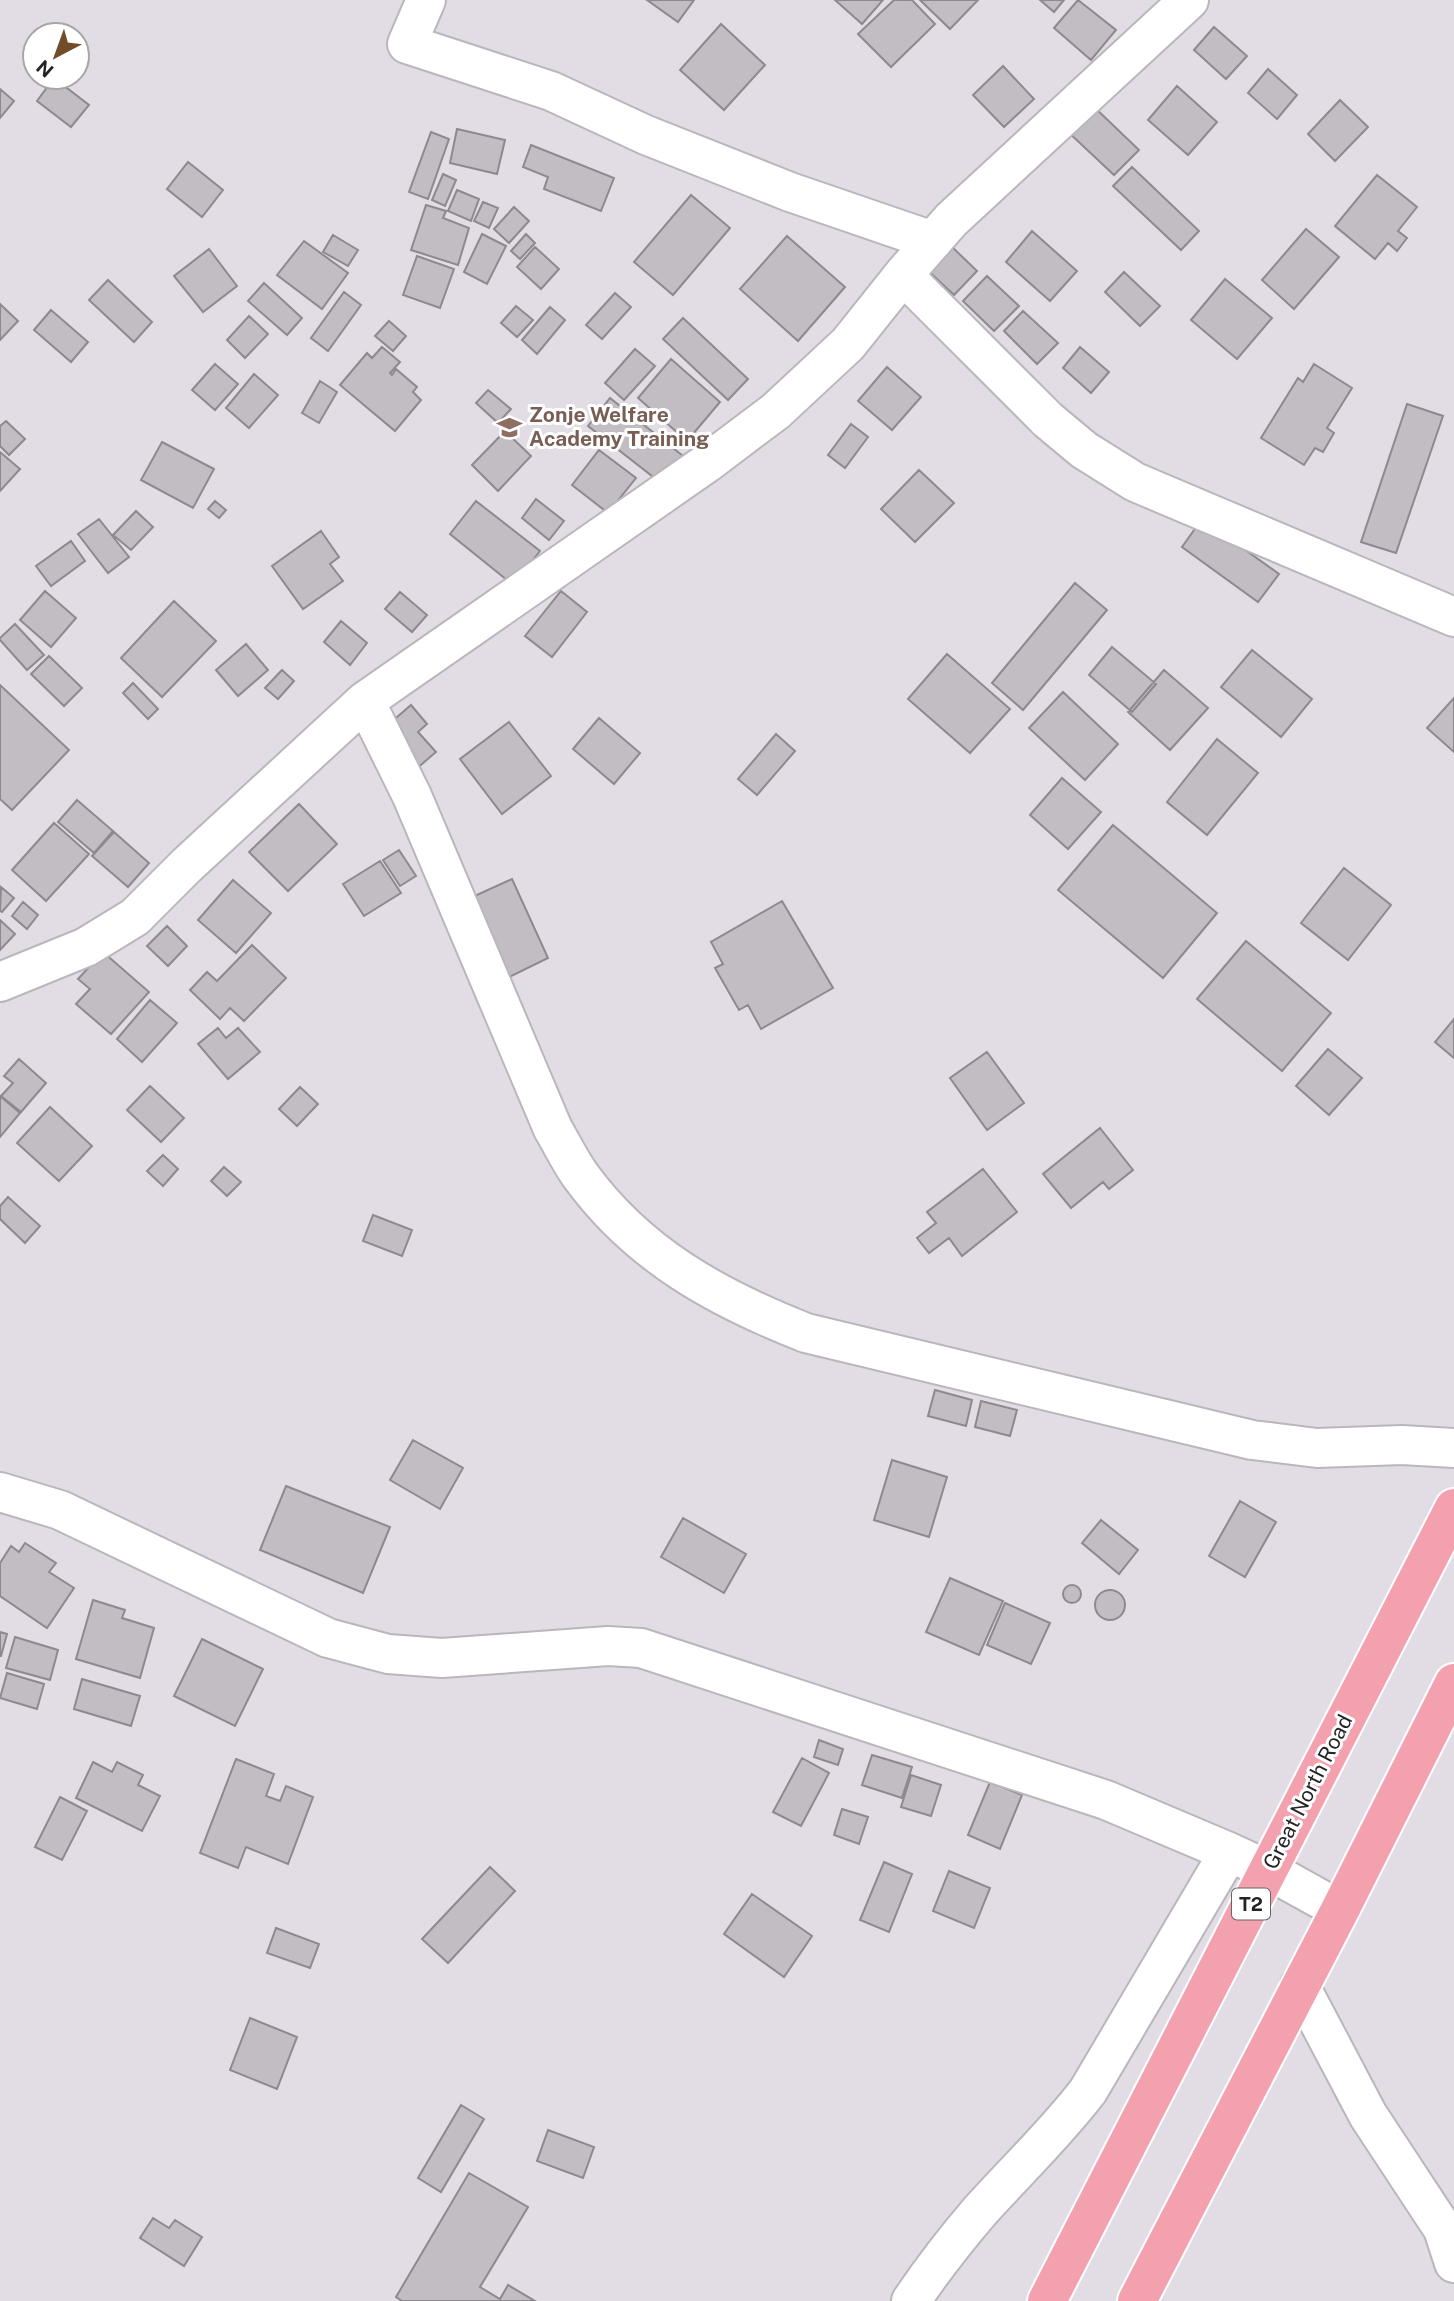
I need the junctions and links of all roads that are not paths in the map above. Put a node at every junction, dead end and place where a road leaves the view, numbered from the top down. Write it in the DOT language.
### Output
graph roads {
  1 [pos="425,0"];
  2 [pos="1189,0"];
  3 [pos="933,241"];
  4 [pos="904,275"];
  5 [pos="1454,617"];
  6 [pos="365,701"];
  7 [pos="0,982"];
  8 [pos="1454,1448"];
  9 [pos="0,1492"];
  10 [pos="1454,1508"];
  11 [pos="1454,1682"];
  12 [pos="1230,1852"];
  13 [pos="1268,1870"];
  14 [pos="1340,1910"];
  15 [pos="1300,1986"];
  16 [pos="1454,2263"];
  17 [pos="911,2301"];
  18 [pos="1047,2301"];
  19 [pos="1138,2301"];
  1 -- 3 [label="street"];
  2 -- 3 [label="street"];
  3 -- 4 [label="street"];
  4 -- 5 [label="street"];
  4 -- 6 [label="street"];
  6 -- 7 [label="street"];
  6 -- 8 [label="street"];
  9 -- 12 [label="street"];
  10 -- 13 [label="highway, Great North Road / T2"];
  11 -- 14 [label="highway"];
  12 -- 13 [label="street"];
  12 -- 17 [label="street"];
  13 -- 14 [label="street"];
  13 -- 18 [label="highway, Great North Road / T2"];
  14 -- 15 [label="highway"];
  15 -- 16 [label="street"];
  15 -- 19 [label="highway"];
}
